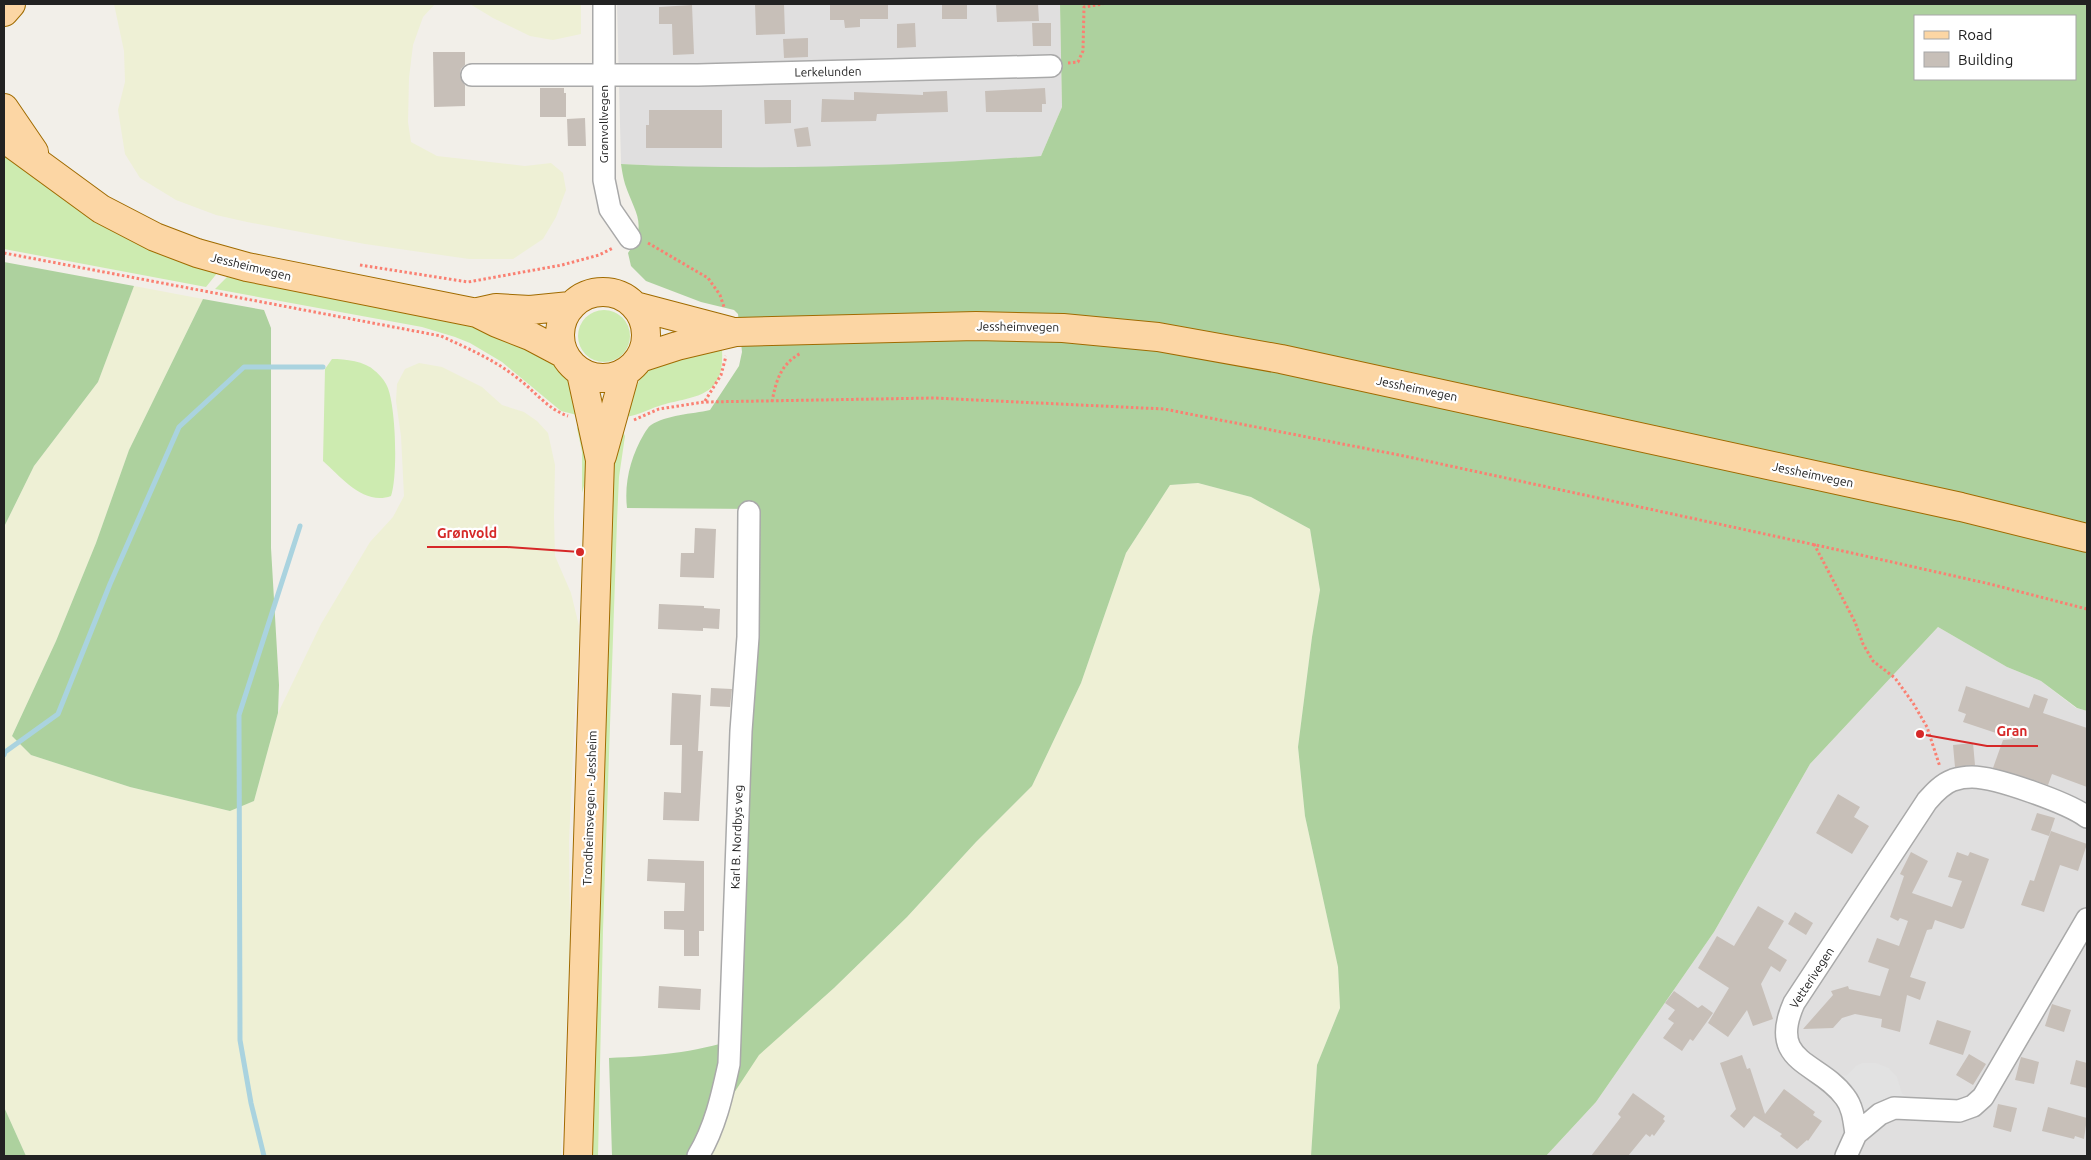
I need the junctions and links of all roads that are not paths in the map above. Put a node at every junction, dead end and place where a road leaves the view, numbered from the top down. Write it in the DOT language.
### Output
graph roads {
  1 [pos="11,4"];
  2 [pos="604,4"];
  3 [pos="4,12"];
  4 [pos="1051,66"];
  5 [pos="605,74"];
  6 [pos="472,75"];
  7 [pos="4,108"];
  8 [pos="4,138"];
  9 [pos="45,167"];
  10 [pos="630,238"];
  11 [pos="570,306"];
  12 [pos="635,306"];
  13 [pos="477,313"];
  14 [pos="730,332"];
  15 [pos="572,364"];
  16 [pos="632,366"];
  17 [pos="600,460"];
  18 [pos="749,512"];
  19 [pos="2087,538"];
  20 [pos="2087,818"];
  21 [pos="2087,919"];
  22 [pos="1856,1134"];
  23 [pos="578,1156"];
  24 [pos="698,1156"];
  25 [pos="1846,1156"];
  1 -- 3 [label="main road"];
  2 -- 5 [label="street, Grønvollvegen"];
  4 -- 5 [label="street, Lerkelunden"];
  5 -- 6 [label="street, Lerkelunden"];
  5 -- 10 [label="street, Grønvollvegen"];
  7 -- 9 [label="main road, Jessheimvegen"];
  8 -- 9 [label="main road, Jessheimvegen"];
  9 -- 13 [label="main road, Jessheimvegen"];
  11 -- 12 [label="main road"];
  11 -- 13 [label="main road, Jessheimvegen"];
  11 -- 15 [label="main road"];
  12 -- 14 [label="main road, Jessheimvegen"];
  12 -- 16 [label="main road"];
  13 -- 15 [label="main road, Jessheimvegen"];
  14 -- 16 [label="main road, Jessheimvegen"];
  14 -- 19 [label="main road, Jessheimvegen"];
  15 -- 16 [label="main road"];
  15 -- 17 [label="main road, Trondheimsvegen - Jessheim"];
  16 -- 17 [label="main road, Trondheimsvegen - Jessheim"];
  17 -- 23 [label="main road, Trondheimsvegen - Jessheim"];
  18 -- 24 [label="street, Karl B. Nordbys veg"];
  20 -- 22 [label="street, Vetterivegen"];
  21 -- 22 [label="street"];
  22 -- 25 [label="street"];
}
